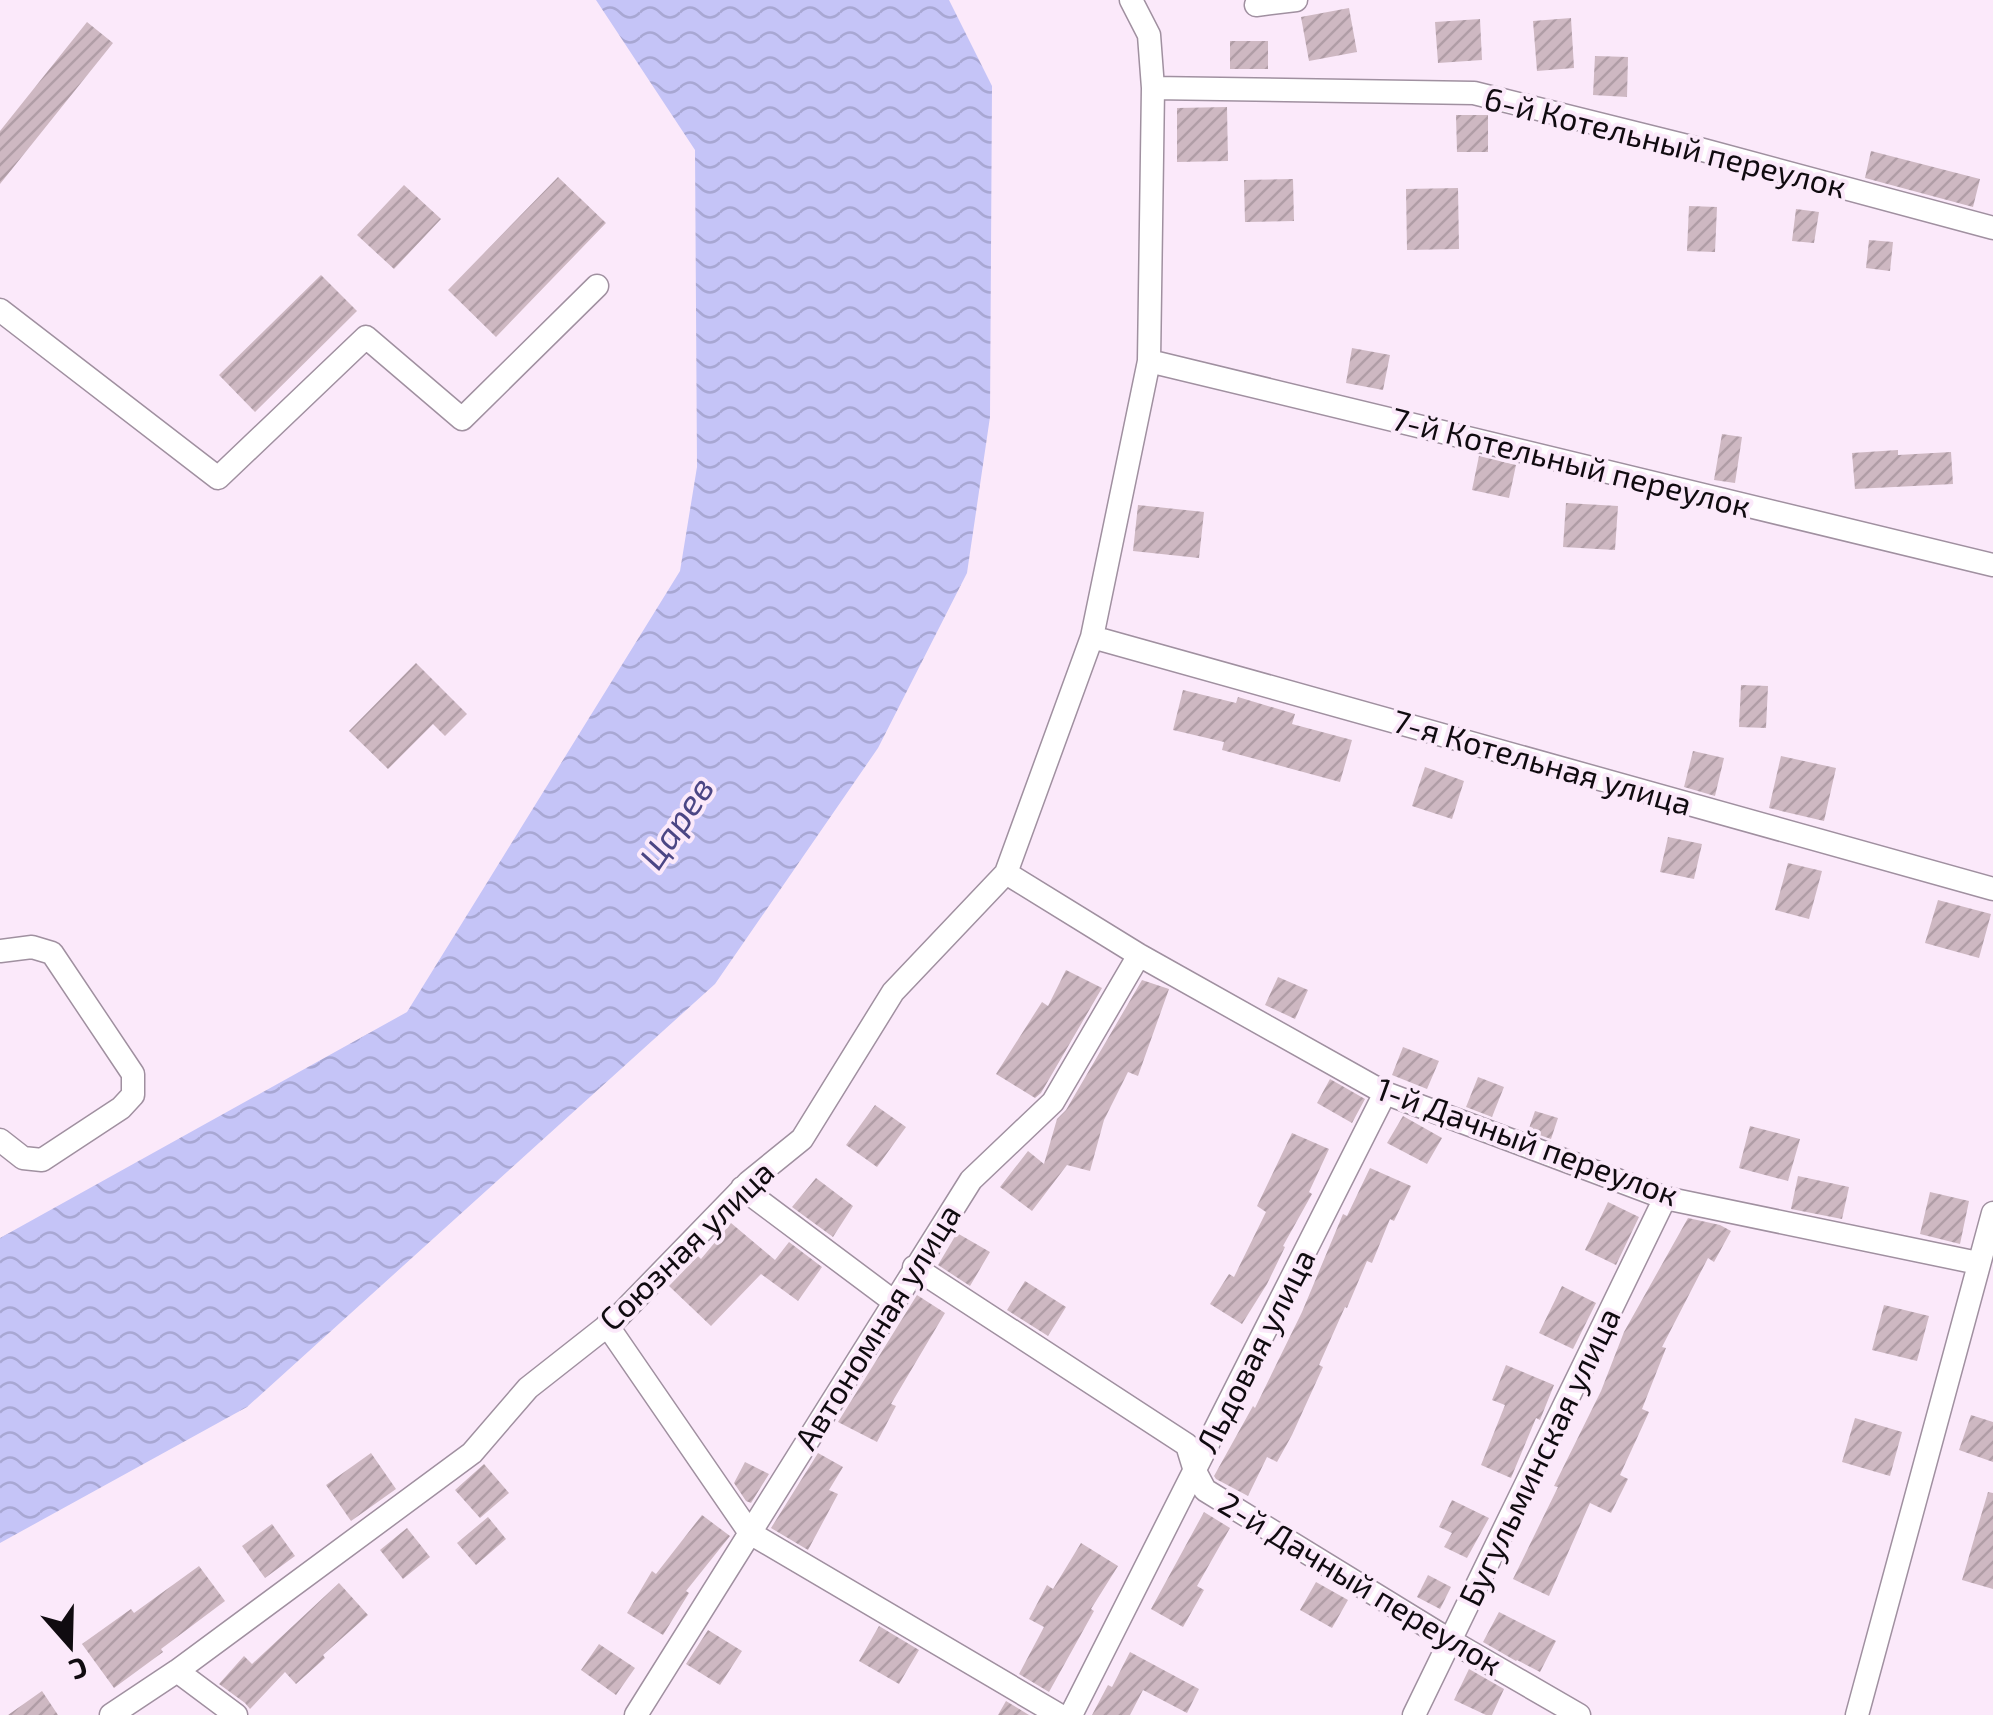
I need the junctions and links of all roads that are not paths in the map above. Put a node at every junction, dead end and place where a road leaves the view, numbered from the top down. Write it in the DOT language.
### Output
graph roads {
  1 [pos="1131,0"];
  2 [pos="1296,0"];
  3 [pos="1256,5"];
  4 [pos="1153,88"];
  5 [pos="1993,228"];
  6 [pos="597,286"];
  7 [pos="0,310"];
  8 [pos="1149,361"];
  9 [pos="1993,565"];
  10 [pos="1092,636"];
  11 [pos="1006,873"];
  12 [pos="1993,889"];
  13 [pos="0,951"];
  14 [pos="1139,954"];
  15 [pos="1385,1093"];
  16 [pos="0,1140"];
  17 [pos="742,1188"];
  18 [pos="1664,1198"];
  19 [pos="1993,1213"];
  20 [pos="1978,1263"];
  21 [pos="914,1267"];
  22 [pos="893,1301"];
  23 [pos="607,1326"];
  24 [pos="1196,1471"];
  25 [pos="750,1533"];
  26 [pos="1451,1641"];
  27 [pos="178,1671"];
  28 [pos="111,1715"];
  29 [pos="236,1715"];
  30 [pos="636,1715"];
  31 [pos="1059,1715"];
  32 [pos="1070,1715"];
  33 [pos="1414,1715"];
  34 [pos="1579,1715"];
  35 [pos="1856,1715"];
  1 -- 4 [label="street, Союзная улица"];
  2 -- 3 [label="street"];
  4 -- 5 [label="street, 6-й Котельный переулок"];
  4 -- 8 [label="street, Союзная улица"];
  6 -- 7 [label="street"];
  8 -- 9 [label="street, 7-й Котельный переулок"];
  8 -- 10 [label="street, Союзная улица"];
  10 -- 11 [label="street, Союзная улица"];
  10 -- 12 [label="street, 7-я Котельная улица"];
  11 -- 14 [label="street, 1-й Дачный переулок"];
  11 -- 17 [label="street, Союзная улица"];
  13 -- 16 [label="street"];
  14 -- 15 [label="street, 1-й Дачный переулок"];
  14 -- 21 [label="street, Автономная улица"];
  15 -- 18 [label="street, 1-й Дачный переулок"];
  15 -- 24 [label="street, Льдовая улица"];
  17 -- 22 [label="street"];
  17 -- 23 [label="street, Союзная улица"];
  18 -- 20 [label="street, 1-й Дачный переулок"];
  18 -- 26 [label="street, Бугульминская улица"];
  19 -- 20 [label="street"];
  20 -- 35 [label="street"];
  21 -- 22 [label="street, Автономная улица"];
  21 -- 24 [label="street, 2-й Дачный переулок"];
  22 -- 25 [label="street, Автономная улица"];
  23 -- 25 [label="street"];
  23 -- 27 [label="street, Союзная улица"];
  24 -- 26 [label="street, 2-й Дачный переулок"];
  24 -- 32 [label="street, Льдовая улица"];
  25 -- 30 [label="street, Автономная улица"];
  25 -- 31 [label="street"];
  26 -- 33 [label="street, Бугульминская улица"];
  26 -- 34 [label="street, 2-й Дачный переулок"];
  27 -- 28 [label="street, Союзная улица"];
  27 -- 29 [label="street"];
}
